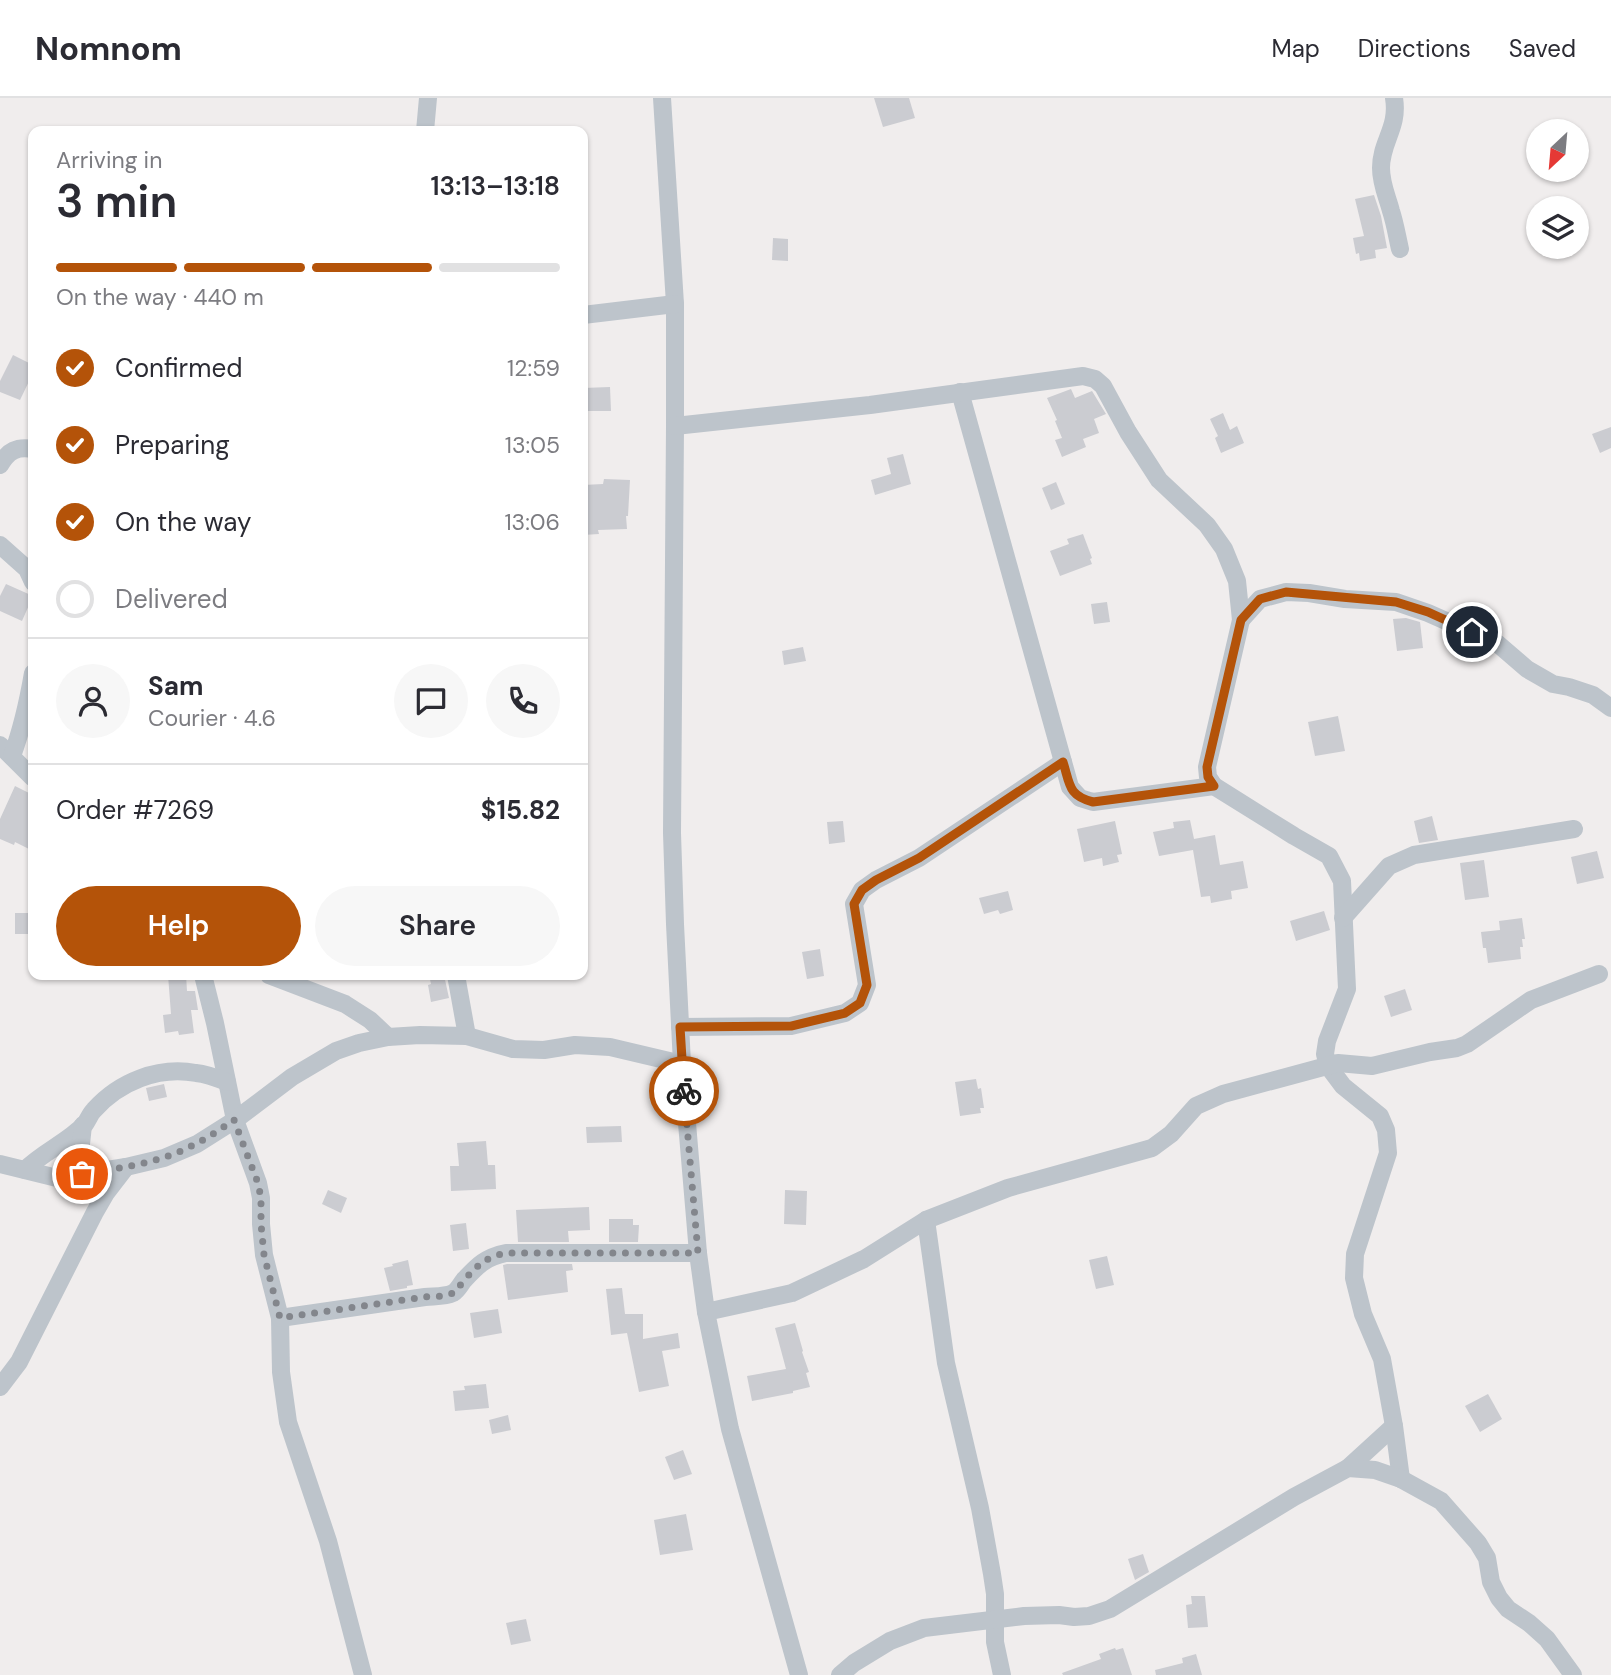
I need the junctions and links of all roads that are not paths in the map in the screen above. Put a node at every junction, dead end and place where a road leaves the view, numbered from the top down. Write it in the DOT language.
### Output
graph roads {
  1 [pos="428,98"];
  2 [pos="662,98"];
  3 [pos="1394,98"];
  4 [pos="425,126"];
  5 [pos="1400,249"];
  6 [pos="674,304"];
  7 [pos="588,314"];
  8 [pos="960,392"];
  9 [pos="675,426"];
  10 [pos="28,447"];
  11 [pos="0,465"];
  12 [pos="0,545"];
  13 [pos="28,571"];
  14 [pos="1241,620"];
  15 [pos="28,703"];
  16 [pos="1611,708"];
  17 [pos="15,746"];
  18 [pos="1063,762"];
  19 [pos="28,769"];
  20 [pos="1214,786"];
  21 [pos="1574,829"];
  22 [pos="1343,918"];
  23 [pos="1599,974"];
  24 [pos="204,980"];
  25 [pos="282,980"];
  26 [pos="457,980"];
  27 [pos="680,1027"];
  28 [pos="467,1036"];
  29 [pos="388,1037"];
  30 [pos="682,1064"];
  31 [pos="1328,1066"];
  32 [pos="227,1082"];
  33 [pos="234,1120"];
  34 [pos="83,1125"];
  35 [pos="0,1164"];
  36 [pos="127,1167"];
  37 [pos="25,1170"];
  38 [pos="82,1174"];
  39 [pos="926,1220"];
  40 [pos="698,1253"];
  41 [pos="706,1312"];
  42 [pos="280,1318"];
  43 [pos="0,1387"];
  44 [pos="1394,1426"];
  45 [pos="1348,1468"];
  46 [pos="1401,1479"];
  47 [pos="994,1618"];
  48 [pos="363,1675"];
  49 [pos="799,1675"];
  50 [pos="840,1675"];
  51 [pos="1002,1675"];
  52 [pos="1573,1675"];
  1 -- 4 [label="street"];
  2 -- 6 [label="street"];
  3 -- 5 [label="street"];
  6 -- 7 [label="street"];
  6 -- 9 [label="street"];
  8 -- 9 [label="street"];
  8 -- 14 [label="street"];
  8 -- 18 [label="street"];
  9 -- 27 [label="street"];
  10 -- 11 [label="street"];
  12 -- 13 [label="street"];
  14 -- 16 [label="street"];
  14 -- 20 [label="street"];
  15 -- 17 [label="street"];
  17 -- 19 [label="street"];
  18 -- 20 [label="street"];
  18 -- 27 [label="street"];
  20 -- 22 [label="street"];
  21 -- 22 [label="street"];
  22 -- 31 [label="street"];
  23 -- 31 [label="street"];
  24 -- 32 [label="street"];
  25 -- 29 [label="street"];
  26 -- 28 [label="street"];
  27 -- 30 [label="street"];
  28 -- 29 [label="street"];
  28 -- 30 [label="street"];
  29 -- 33 [label="street"];
  30 -- 40 [label="street"];
  31 -- 39 [label="street"];
  31 -- 44 [label="street"];
  32 -- 33 [label="street"];
  32 -- 34 [label="street"];
  33 -- 36 [label="street"];
  33 -- 42 [label="street"];
  34 -- 37 [label="street"];
  34 -- 38 [label="street"];
  35 -- 37 [label="street"];
  36 -- 38 [label="street"];
  36 -- 43 [label="street"];
  37 -- 38 [label="street"];
  39 -- 41 [label="street"];
  39 -- 47 [label="street"];
  40 -- 41 [label="street"];
  40 -- 42 [label="street"];
  41 -- 49 [label="street"];
  42 -- 48 [label="street"];
  44 -- 45 [label="street"];
  44 -- 46 [label="street"];
  45 -- 46 [label="street"];
  45 -- 47 [label="street"];
  46 -- 52 [label="street"];
  47 -- 50 [label="street"];
  47 -- 51 [label="street"];
}
